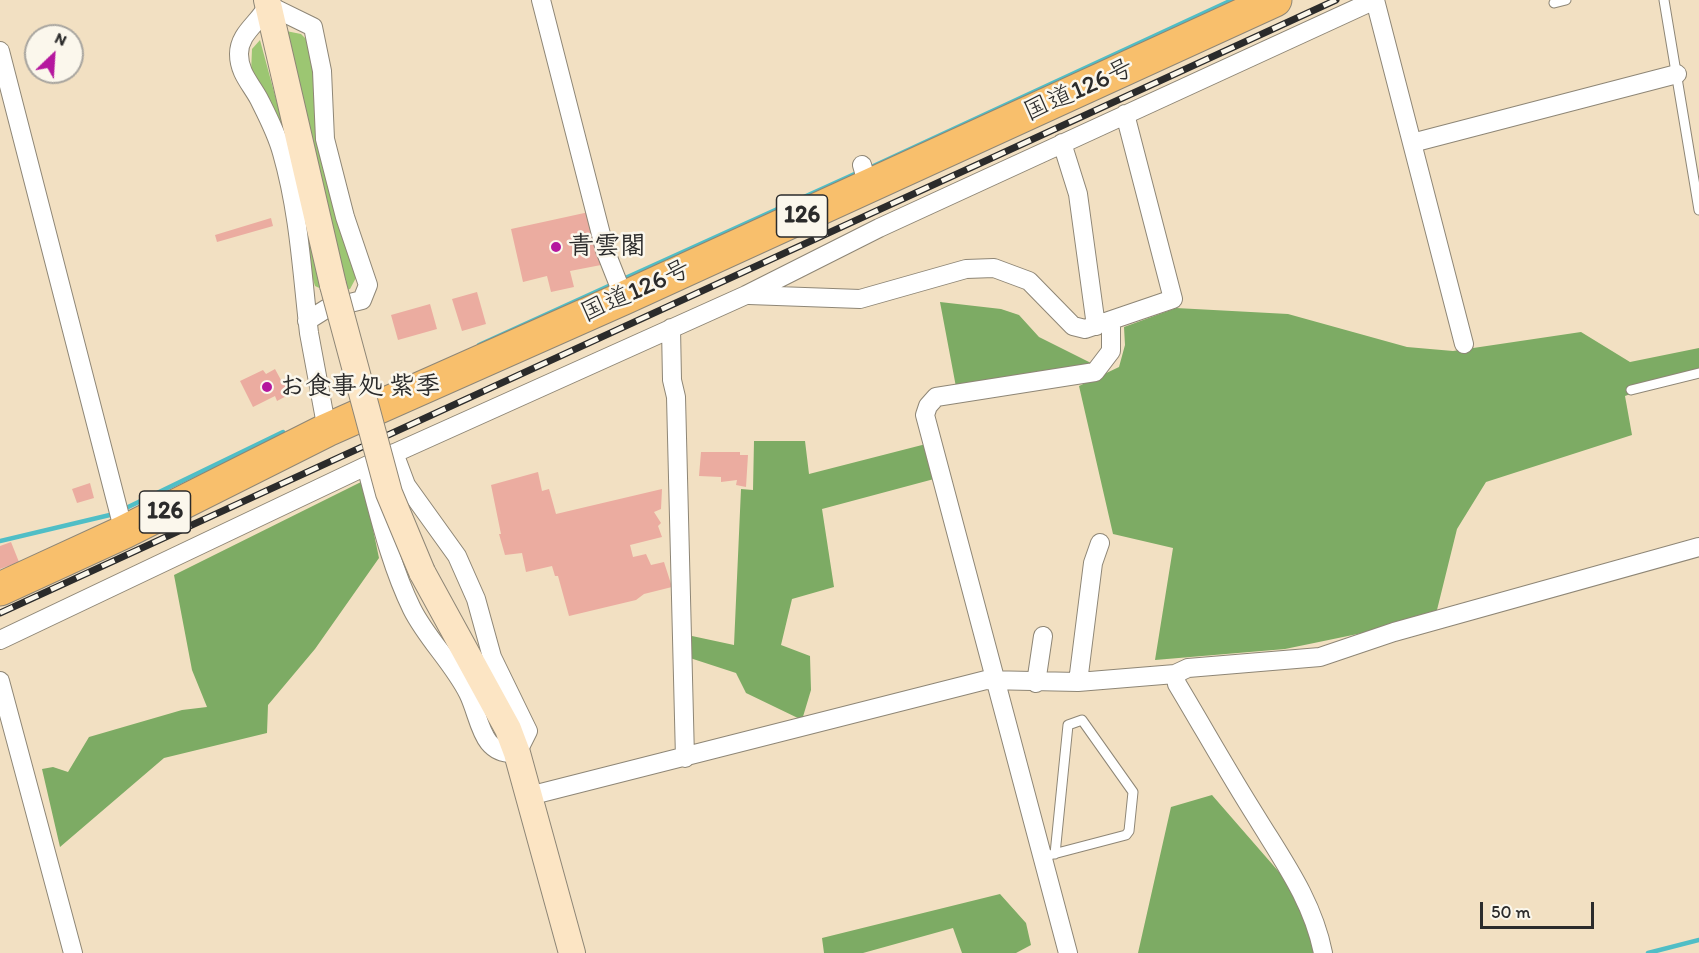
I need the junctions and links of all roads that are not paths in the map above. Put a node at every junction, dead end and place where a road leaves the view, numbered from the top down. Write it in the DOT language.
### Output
graph roads {
  1 [pos="541,0"];
  2 [pos="1275,0"];
  3 [pos="1375,0"];
  4 [pos="1566,0"];
  5 [pos="1665,0"];
  6 [pos="267,3"];
  7 [pos="1554,3"];
  8 [pos="0,51"];
  9 [pos="1677,74"];
  10 [pos="1125,114"];
  11 [pos="1062,143"];
  12 [pos="1412,143"];
  13 [pos="1699,210"];
  14 [pos="619,287"];
  15 [pos="746,295"];
  16 [pos="307,321"];
  17 [pos="1104,324"];
  18 [pos="671,328"];
  19 [pos="1464,344"];
  20 [pos="1699,373"];
  21 [pos="1631,390"];
  22 [pos="374,410"];
  23 [pos="327,430"];
  24 [pos="391,454"];
  25 [pos="366,466"];
  26 [pos="120,517"];
  27 [pos="1100,543"];
  28 [pos="1699,547"];
  29 [pos="0,589"];
  30 [pos="1043,636"];
  31 [pos="0,640"];
  32 [pos="1175,674"];
  33 [pos="994,679"];
  34 [pos="0,681"];
  35 [pos="1078,682"];
  36 [pos="1036,683"];
  37 [pos="517,753"];
  38 [pos="685,758"];
  39 [pos="529,796"];
  40 [pos="1049,855"];
  41 [pos="73,953"];
  42 [pos="572,953"];
  43 [pos="1068,953"];
  44 [pos="1323,953"];
  1 -- 14 [label="street"];
  2 -- 14 [label="highway, 国道126号 / 126"];
  3 -- 10 [label="street"];
  3 -- 12 [label="street"];
  4 -- 7 [label="lane"];
  5 -- 9 [label="lane"];
  6 -- 16 [label="street"];
  6 -- 16 [label="street"];
  6 -- 37 [label="street, bridge"];
  8 -- 26 [label="street"];
  9 -- 12 [label="street"];
  9 -- 13 [label="lane"];
  10 -- 11 [label="street"];
  10 -- 17 [label="street"];
  11 -- 15 [label="street"];
  11 -- 17 [label="street"];
  12 -- 19 [label="street"];
  14 -- 22 [label="highway, 国道126号 / 126"];
  15 -- 17 [label="street"];
  15 -- 18 [label="street"];
  16 -- 23 [label="street"];
  17 -- 33 [label="street"];
  18 -- 24 [label="street"];
  18 -- 38 [label="street"];
  20 -- 21 [label="lane"];
  22 -- 23 [label="highway, 国道126号 / 126"];
  22 -- 24 [label="street"];
  23 -- 26 [label="highway, 国道126号 / 126"];
  24 -- 25 [label="street"];
  24 -- 37 [label="street"];
  25 -- 31 [label="street"];
  25 -- 37 [label="street"];
  26 -- 29 [label="highway, 国道126号 / 126"];
  27 -- 35 [label="street"];
  28 -- 32 [label="street"];
  30 -- 36 [label="street"];
  32 -- 35 [label="street"];
  32 -- 44 [label="street"];
  33 -- 36 [label="street"];
  33 -- 38 [label="street"];
  33 -- 40 [label="street"];
  34 -- 41 [label="street"];
  35 -- 36 [label="street"];
  37 -- 39 [label="street"];
  38 -- 39 [label="street"];
  39 -- 42 [label="street"];
  40 -- 40 [label="lane"];
  40 -- 43 [label="street"];
}
